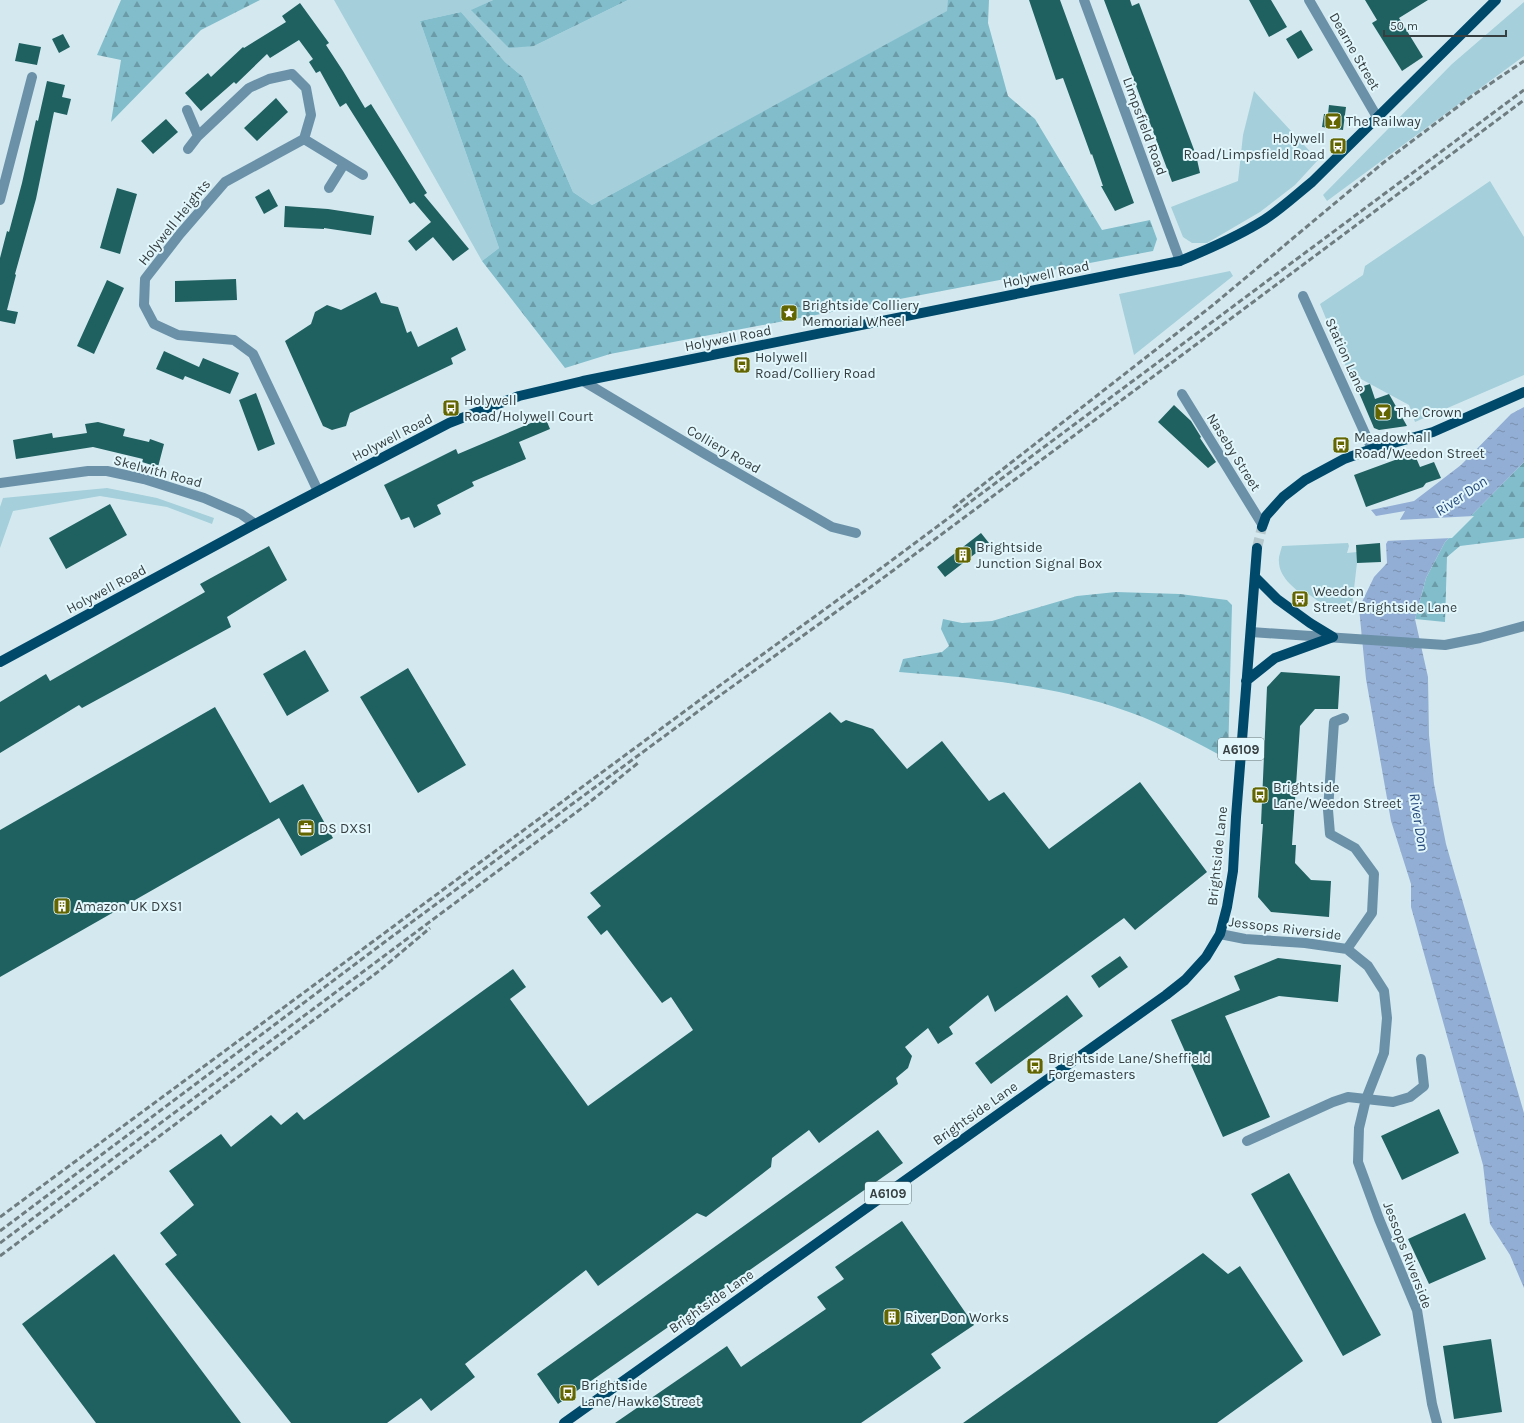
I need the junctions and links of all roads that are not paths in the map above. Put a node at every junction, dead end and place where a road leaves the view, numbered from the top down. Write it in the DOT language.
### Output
graph roads {
  1 [pos="1084,0"];
  2 [pos="1309,0"];
  3 [pos="1493,1"];
  4 [pos="32,77"];
  5 [pos="187,110"];
  6 [pos="1377,117"];
  7 [pos="198,136"];
  8 [pos="304,139"];
  9 [pos="188,149"];
  10 [pos="344,164"];
  11 [pos="363,175"];
  12 [pos="329,188"];
  13 [pos="0,200"];
  14 [pos="1180,261"];
  15 [pos="1303,296"];
  16 [pos="583,380"];
  17 [pos="1524,392"];
  18 [pos="1182,394"];
  19 [pos="1372,449"];
  20 [pos="0,483"];
  21 [pos="318,491"];
  22 [pos="255,524"];
  23 [pos="1262,525"];
  24 [pos="856,533"];
  25 [pos="1257,548"];
  26 [pos="1255,577"];
  27 [pos="1524,626"];
  28 [pos="1251,632"];
  29 [pos="1333,637"];
  30 [pos="0,662"];
  31 [pos="1246,681"];
  32 [pos="1344,718"];
  33 [pos="1220,934"];
  34 [pos="1347,949"];
  35 [pos="1422,1060"];
  36 [pos="1366,1099"];
  37 [pos="1247,1141"];
  38 [pos="564,1423"];
  39 [pos="1437,1423"];
  1 -- 14 [label="street, Limpsfield Road"];
  2 -- 6 [label="street, Dearne Street"];
  3 -- 6 [label="main road, Holywell Road"];
  4 -- 13 [label="street"];
  5 -- 7 [label="street"];
  6 -- 14 [label="main road, Holywell Road"];
  7 -- 8 [label="street"];
  7 -- 9 [label="street"];
  8 -- 10 [label="street"];
  8 -- 21 [label="street, Holywell Heights"];
  10 -- 11 [label="street"];
  10 -- 12 [label="street"];
  14 -- 16 [label="main road, Holywell Road"];
  15 -- 19 [label="street, Station Lane"];
  16 -- 21 [label="main road, Holywell Road"];
  16 -- 24 [label="street, Colliery Road"];
  17 -- 19 [label="main road"];
  18 -- 23 [label="street, Naseby Street"];
  19 -- 23 [label="main road"];
  20 -- 22 [label="street, Skelwith Road"];
  21 -- 22 [label="main road, Holywell Road"];
  22 -- 30 [label="main road, Holywell Road"];
  25 -- 26 [label="main road, A6109"];
  26 -- 28 [label="main road, A6109"];
  26 -- 29 [label="main road"];
  27 -- 29 [label="street"];
  28 -- 29 [label="street"];
  28 -- 31 [label="main road, Brightside Lane / A6109"];
  29 -- 31 [label="main road"];
  31 -- 33 [label="main road, Brightside Lane / A6109"];
  32 -- 34 [label="street, Jessops Riverside"];
  33 -- 34 [label="street, Jessops Riverside"];
  33 -- 38 [label="main road, Brightside Lane / A6109"];
  34 -- 36 [label="street, Jessops Riverside"];
  35 -- 36 [label="street"];
  36 -- 37 [label="street"];
  36 -- 39 [label="street, Jessops Riverside"];
}
